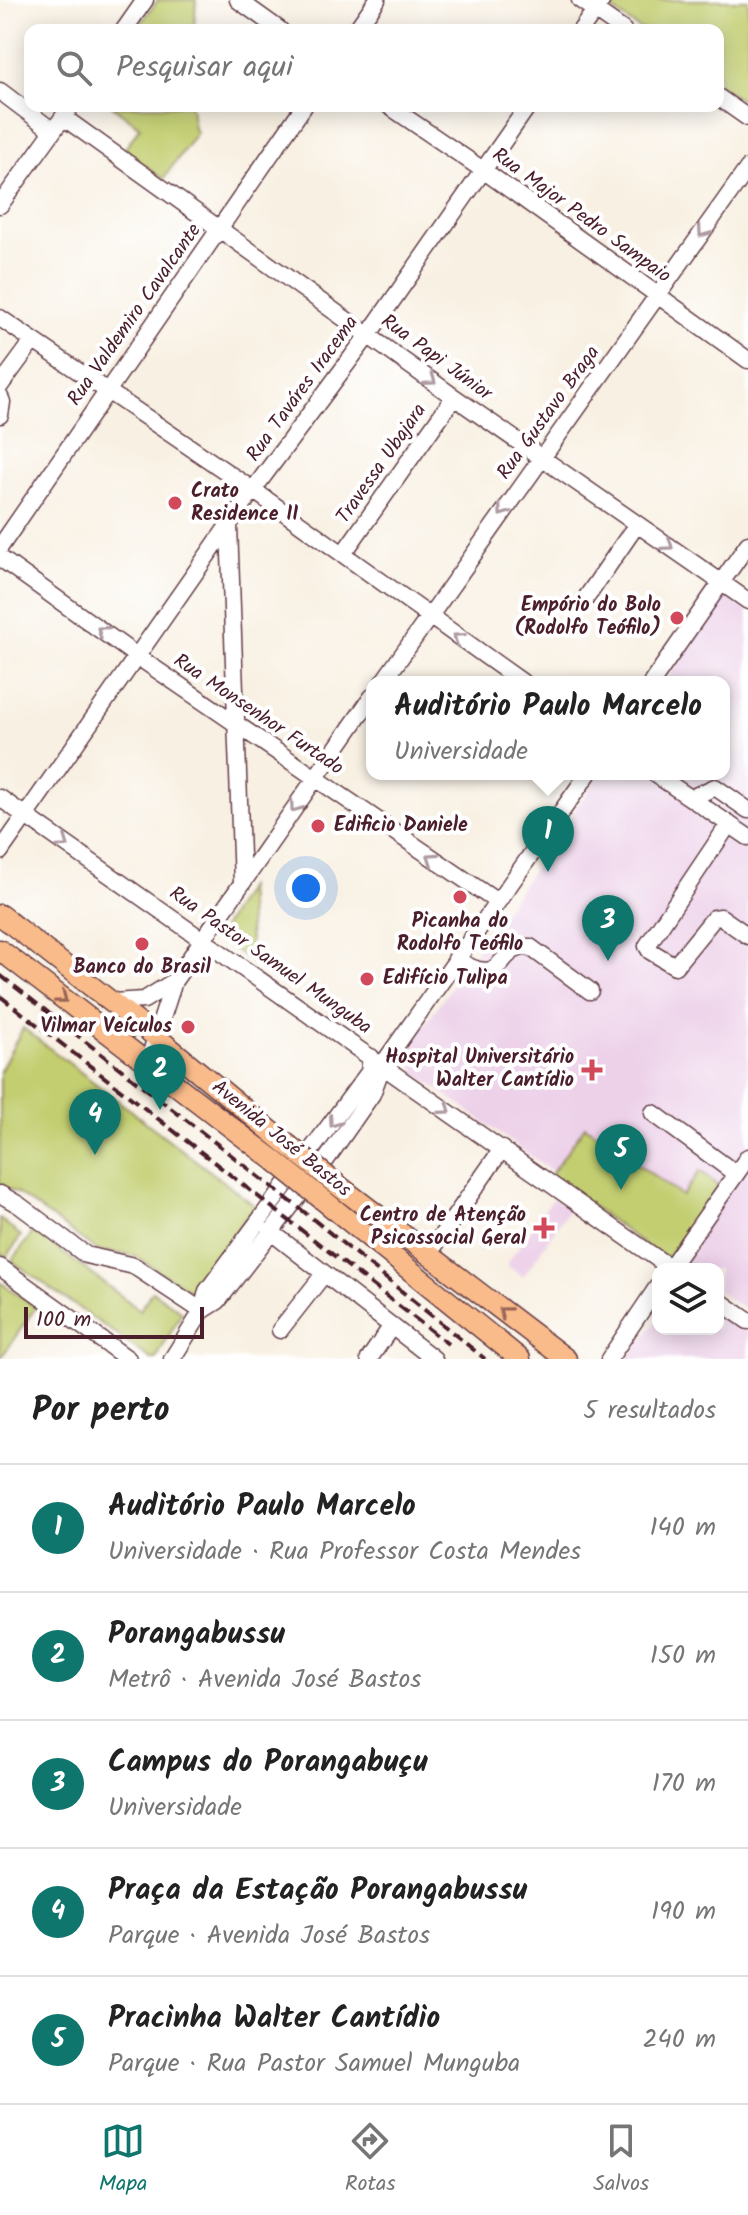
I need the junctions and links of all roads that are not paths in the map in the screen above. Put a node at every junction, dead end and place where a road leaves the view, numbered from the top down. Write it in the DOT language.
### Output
graph roads {
  1 [pos="145,0"];
  2 [pos="238,0"];
  3 [pos="377,0"];
  4 [pos="580,0"];
  5 [pos="598,5"];
  6 [pos="128,24"];
  7 [pos="272,24"];
  8 [pos="360,24"];
  9 [pos="585,24"];
  10 [pos="617,24"];
  11 [pos="0,91"];
  12 [pos="24,101"];
  13 [pos="724,101"];
  14 [pos="300,112"];
  15 [pos="398,112"];
  16 [pos="524,112"];
  17 [pos="62,118"];
  18 [pos="748,118"];
  19 [pos="748,168"];
  20 [pos="483,170"];
  21 [pos="0,205"];
  22 [pos="219,229"];
  23 [pos="658,296"];
  24 [pos="0,318"];
  25 [pos="369,334"];
  26 [pos="33,341"];
  27 [pos="745,351"];
  28 [pos="0,386"];
  29 [pos="107,392"];
  30 [pos="0,397"];
  31 [pos="454,397"];
  32 [pos="0,415"];
  33 [pos="541,456"];
  34 [pos="253,490"];
  35 [pos="637,524"];
  36 [pos="229,526"];
  37 [pos="748,544"];
  38 [pos="0,547"];
  39 [pos="343,554"];
  40 [pos="0,558"];
  41 [pos="720,582"];
  42 [pos="584,601"];
  43 [pos="748,601"];
  44 [pos="428,617"];
  45 [pos="138,657"];
  46 [pos="387,676"];
  47 [pos="513,676"];
  48 [pos="656,676"];
  49 [pos="366,706"];
  50 [pos="237,725"];
  51 [pos="315,778"];
  52 [pos="584,780"];
  53 [pos="664,780"];
  54 [pos="0,798"];
  55 [pos="691,798"];
  56 [pos="748,810"];
  57 [pos="25,817"];
  58 [pos="729,824"];
  59 [pos="748,837"];
  60 [pos="0,852"];
  61 [pos="242,883"];
  62 [pos="496,901"];
  63 [pos="0,915"];
  64 [pos="748,936"];
  65 [pos="203,939"];
  66 [pos="0,950"];
  67 [pos="456,959"];
  68 [pos="174,981"];
  69 [pos="590,991"];
  70 [pos="113,1002"];
  71 [pos="155,1036"];
  72 [pos="377,1060"];
  73 [pos="147,1065"];
  74 [pos="653,1113"];
  75 [pos="502,1149"];
  76 [pos="748,1157"];
  77 [pos="736,1174"];
  78 [pos="0,1194"];
  79 [pos="270,1231"];
  80 [pos="428,1255"];
  81 [pos="663,1263"];
  82 [pos="675,1263"];
  83 [pos="0,1267"];
  84 [pos="324,1274"];
  85 [pos="652,1295"];
  86 [pos="724,1304"];
  87 [pos="202,1311"];
  88 [pos="748,1321"];
  89 [pos="391,1327"];
  90 [pos="280,1330"];
  91 [pos="128,1359"];
  92 [pos="172,1359"];
  93 [pos="369,1359"];
  94 [pos="434,1359"];
  95 [pos="520,1359"];
  96 [pos="566,1359"];
  97 [pos="609,1359"];
  1 -- 6 [label="street"];
  2 -- 7 [label="street"];
  3 -- 8 [label="street"];
  4 -- 5 [label="street"];
  5 -- 9 [label="street"];
  5 -- 10 [label="street"];
  11 -- 12 [label="street, Rua Papi Júnior"];
  13 -- 18 [label="street"];
  14 -- 22 [label="street, Rua Valdemiro Cavalcante"];
  15 -- 20 [label="street, Rua Major Pedro Sampaio"];
  16 -- 20 [label="street, Rua Taváres Iracema"];
  17 -- 21 [label="street"];
  17 -- 22 [label="street, Rua Papi Júnior"];
  19 -- 23 [label="street, Rua Gustavo Braga, one-way"];
  20 -- 23 [label="street, Rua Major Pedro Sampaio"];
  20 -- 25 [label="street, Rua Taváres Iracema"];
  22 -- 25 [label="street, Rua Papi Júnior"];
  22 -- 29 [label="street, Rua Valdemiro Cavalcante"];
  23 -- 27 [label="street, Rua Major Pedro Sampaio"];
  23 -- 33 [label="street, Rua Gustavo Braga"];
  24 -- 26 [label="street"];
  25 -- 31 [label="street, Rua Papi Júnior, one-way"];
  25 -- 34 [label="street, Rua Taváres Iracema"];
  26 -- 28 [label="street"];
  26 -- 29 [label="street"];
  29 -- 34 [label="street"];
  29 -- 38 [label="street, Rua Valdemiro Cavalcante"];
  30 -- 32 [label="street"];
  31 -- 33 [label="street, Rua Papi Júnior"];
  31 -- 39 [label="street, Travessa Ubajara"];
  33 -- 35 [label="street, Rua Papi Júnior"];
  33 -- 44 [label="street, Rua Gustavo Braga, one-way"];
  34 -- 36 [label="street, Rua Taváres Iracema"];
  34 -- 39 [label="street"];
  35 -- 41 [label="street, Rua Papi Júnior, one-way"];
  35 -- 42 [label="street"];
  36 -- 45 [label="street, Rua Taváres Iracema"];
  36 -- 50 [label="street"];
  37 -- 41 [label="street"];
  39 -- 44 [label="street"];
  45 -- 40 [label="street, Rua Monsenhor Furtado, one-way"];
  41 -- 43 [label="street, Rua Papi Júnior"];
  41 -- 48 [label="street"];
  44 -- 46 [label="street, Rua Gustavo Braga"];
  47 -- 44 [label="street, one-way"];
  45 -- 50 [label="street, Rua Monsenhor Furtado"];
  45 -- 57 [label="street, Rua Taváres Iracema"];
  49 -- 51 [label="street"];
  50 -- 51 [label="street, Rua Monsenhor Furtado"];
  50 -- 61 [label="street"];
  51 -- 61 [label="street, one-way"];
  62 -- 51 [label="street, Rua Monsenhor Furtado, one-way"];
  52 -- 62 [label="street"];
  53 -- 55 [label="street"];
  54 -- 57 [label="street, Rua Pastor Samuel Munguba"];
  55 -- 56 [label="street"];
  55 -- 58 [label="street"];
  57 -- 60 [label="street, Rua Taváres Iracema"];
  57 -- 65 [label="street, Rua Pastor Samuel Munguba, one-way"];
  58 -- 59 [label="street"];
  58 -- 64 [label="street"];
  61 -- 65 [label="street"];
  62 -- 67 [label="street"];
  63 -- 70 [label="main road, Avenida José Bastos"];
  65 -- 68 [label="street"];
  65 -- 72 [label="street, Rua Pastor Samuel Munguba"];
  66 -- 73 [label="main road, Avenida José Bastos, one-way"];
  67 -- 69 [label="street"];
  67 -- 72 [label="street"];
  68 -- 70 [label="street"];
  68 -- 71 [label="street"];
  70 -- 71 [label="main road, Avenida José Bastos"];
  71 -- 73 [label="street"];
  71 -- 80 [label="main road, Avenida José Bastos, bridge"];
  72 -- 75 [label="street, Rua Pastor Samuel Munguba, one-way"];
  72 -- 79 [label="street"];
  72 -- 87 [label="street, one-way"];
  73 -- 95 [label="main road, Avenida José Bastos, bridge"];
  74 -- 77 [label="street"];
  75 -- 80 [label="street"];
  75 -- 81 [label="street, Rua Pastor Samuel Munguba"];
  76 -- 77 [label="street"];
  77 -- 82 [label="street"];
  78 -- 87 [label="street"];
  79 -- 84 [label="street"];
  79 -- 87 [label="street"];
  96 -- 80 [label="main road, Avenida José Bastos, one-way"];
  83 -- 91 [label="street"];
  84 -- 89 [label="street"];
  84 -- 90 [label="street"];
  85 -- 97 [label="street"];
  86 -- 88 [label="street"];
  87 -- 92 [label="street"];
  89 -- 93 [label="street"];
  89 -- 94 [label="street"];
}
